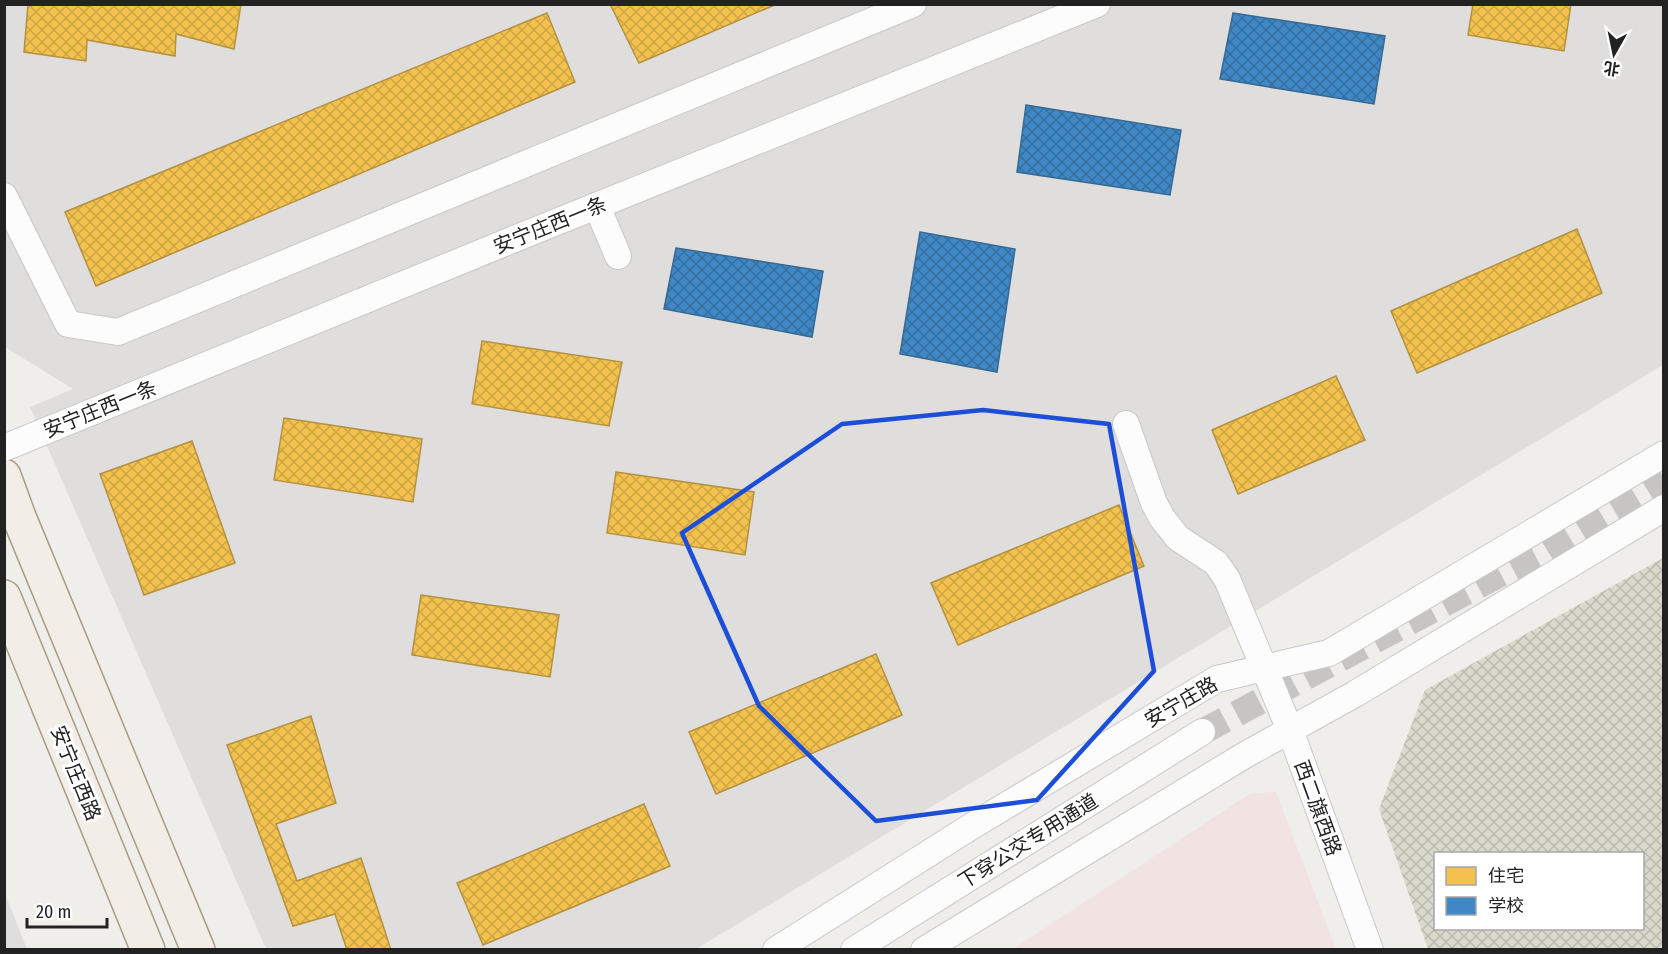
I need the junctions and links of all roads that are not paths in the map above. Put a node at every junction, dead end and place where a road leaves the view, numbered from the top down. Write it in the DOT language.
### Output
graph roads {
  1 [pos="913,4"];
  2 [pos="1097,4"];
  3 [pos="4,196"];
  4 [pos="597,206"];
  5 [pos="618,256"];
  6 [pos="1126,424"];
  7 [pos="4,448"];
  8 [pos="1664,454"];
  9 [pos="4,476"];
  10 [pos="1664,508"];
  11 [pos="4,597"];
  12 [pos="1265,668"];
  13 [pos="1290,730"];
  14 [pos="1202,732"];
  15 [pos="148,950"];
  16 [pos="198,950"];
  17 [pos="776,950"];
  18 [pos="854,950"];
  19 [pos="924,950"];
  20 [pos="1370,950"];
  1 -- 3 [label="street"];
  2 -- 4 [label="street, 安宁庄西一条"];
  4 -- 5 [label="street"];
  4 -- 7 [label="street, 安宁庄西一条"];
  6 -- 12 [label="street, 西二旗西路"];
  8 -- 12 [label="street, 安宁庄路"];
  9 -- 16 [label="main road"];
  10 -- 13 [label="street"];
  11 -- 15 [label="main road, 安宁庄西路"];
  12 -- 13 [label="street, 西二旗西路"];
  12 -- 17 [label="street, 安宁庄路"];
  13 -- 19 [label="street"];
  13 -- 20 [label="street, 西二旗西路"];
  14 -- 18 [label="street, 下穿公交专用通道"];
}
